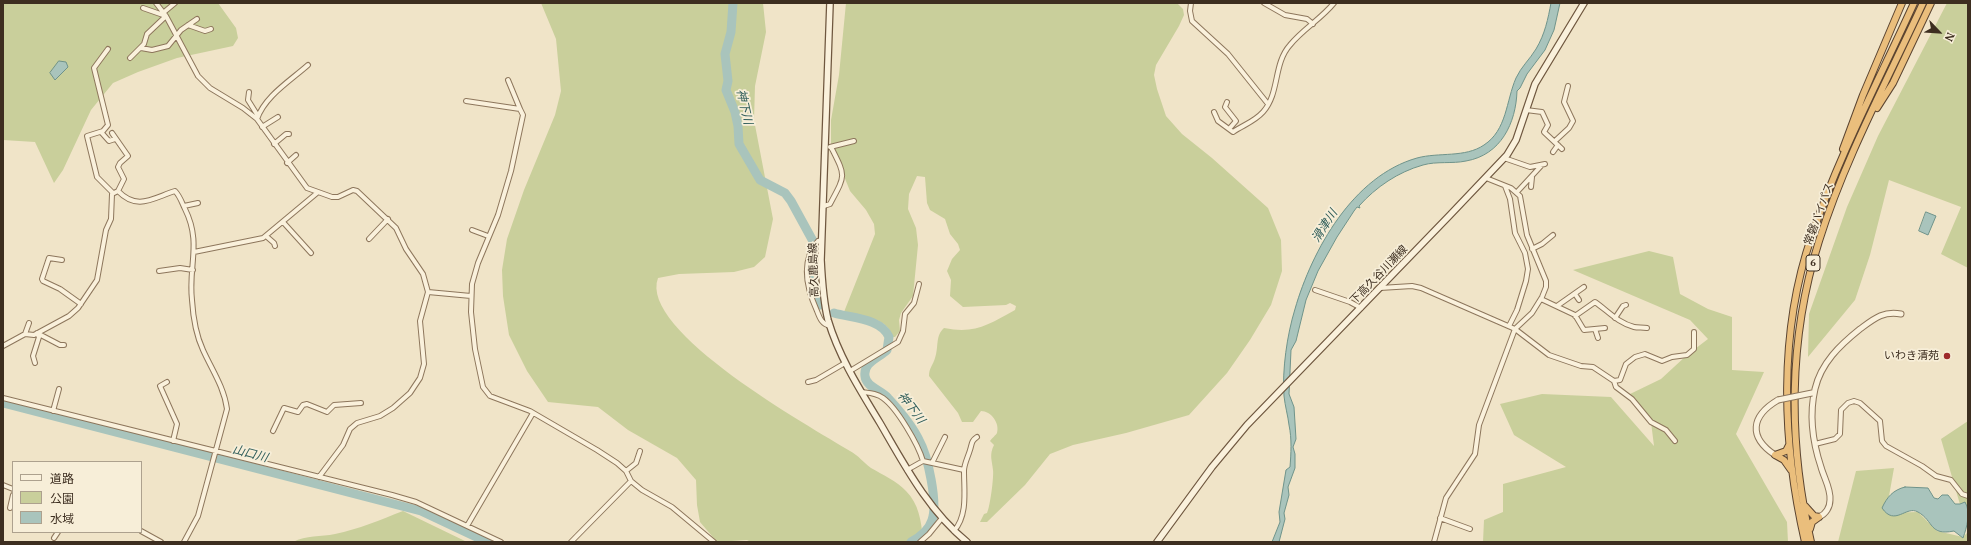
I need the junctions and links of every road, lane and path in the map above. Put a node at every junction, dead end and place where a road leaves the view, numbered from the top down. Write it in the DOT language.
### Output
graph roads {
  1 [pos="156,3"];
  2 [pos="175,3"];
  3 [pos="830,3"];
  4 [pos="1191,3"];
  5 [pos="1264,3"];
  6 [pos="1334,3"];
  7 [pos="1584,3"];
  8 [pos="1902,3"];
  9 [pos="1914,3"];
  10 [pos="1923,3"];
  11 [pos="1931,3"];
  12 [pos="143,8"];
  13 [pos="164,14"];
  14 [pos="197,19"];
  15 [pos="1313,24"];
  16 [pos="188,25"];
  17 [pos="211,29"];
  18 [pos="176,35"];
  19 [pos="141,48"];
  20 [pos="108,49"];
  21 [pos="130,58"];
  22 [pos="308,66"];
  23 [pos="508,80"];
  24 [pos="1568,86"];
  25 [pos="250,92"];
  26 [pos="466,101"];
  27 [pos="1227,102"];
  28 [pos="1268,104"];
  29 [pos="520,109"];
  30 [pos="1526,110"];
  31 [pos="1214,112"];
  32 [pos="258,117"];
  33 [pos="278,118"];
  34 [pos="262,127"];
  35 [pos="1229,129"];
  36 [pos="101,132"];
  37 [pos="112,133"];
  38 [pos="1862,133"];
  39 [pos="289,134"];
  40 [pos="115,139"];
  41 [pos="854,141"];
  42 [pos="1556,143"];
  43 [pos="274,144"];
  44 [pos="828,147"];
  45 [pos="1562,150"];
  46 [pos="1553,152"];
  47 [pos="296,155"];
  48 [pos="1504,158"];
  49 [pos="287,163"];
  50 [pos="1835,174"];
  51 [pos="1532,176"];
  52 [pos="1486,178"];
  53 [pos="1505,186"];
  54 [pos="1531,187"];
  55 [pos="118,191"];
  56 [pos="1518,192"];
  57 [pos="113,193"];
  58 [pos="317,193"];
  59 [pos="198,203"];
  60 [pos="184,206"];
  61 [pos="824,206"];
  62 [pos="388,219"];
  63 [pos="283,222"];
  64 [pos="472,230"];
  65 [pos="1552,235"];
  66 [pos="266,236"];
  67 [pos="488,236"];
  68 [pos="369,239"];
  69 [pos="822,240"];
  70 [pos="275,246"];
  71 [pos="1532,249"];
  72 [pos="194,252"];
  73 [pos="311,253"];
  74 [pos="62,260"];
  75 [pos="193,270"];
  76 [pos="159,271"];
  77 [pos="919,284"];
  78 [pos="1584,287"];
  79 [pos="1380,288"];
  80 [pos="1315,290"];
  81 [pos="428,292"];
  82 [pos="1575,294"];
  83 [pos="471,296"];
  84 [pos="1541,298"];
  85 [pos="1579,300"];
  86 [pos="81,304"];
  87 [pos="1626,305"];
  88 [pos="1557,306"];
  89 [pos="1361,308"];
  90 [pos="1901,314"];
  91 [pos="1575,316"];
  92 [pos="1615,318"];
  93 [pos="30,323"];
  94 [pos="830,326"];
  95 [pos="1509,326"];
  96 [pos="1605,328"];
  97 [pos="1647,328"];
  98 [pos="1515,329"];
  99 [pos="1595,329"];
  100 [pos="1694,332"];
  101 [pos="37,333"];
  102 [pos="25,334"];
  103 [pos="1598,338"];
  104 [pos="64,344"];
  105 [pos="3,346"];
  106 [pos="35,363"];
  107 [pos="845,363"];
  108 [pos="850,371"];
  109 [pos="1614,381"];
  110 [pos="167,382"];
  111 [pos="808,382"];
  112 [pos="59,389"];
  113 [pos="1813,391"];
  114 [pos="862,392"];
  115 [pos="3,398"];
  116 [pos="361,403"];
  117 [pos="53,411"];
  118 [pos="533,413"];
  119 [pos="273,431"];
  120 [pos="945,437"];
  121 [pos="977,437"];
  122 [pos="173,441"];
  123 [pos="1675,441"];
  124 [pos="1815,444"];
  125 [pos="1789,445"];
  126 [pos="640,451"];
  127 [pos="215,453"];
  128 [pos="1775,455"];
  129 [pos="927,462"];
  130 [pos="907,470"];
  131 [pos="964,470"];
  132 [pos="626,471"];
  133 [pos="1793,473"];
  134 [pos="319,476"];
  135 [pos="631,481"];
  136 [pos="3,484"];
  137 [pos="12,488"];
  138 [pos="1968,496"];
  139 [pos="12,499"];
  140 [pos="1804,505"];
  141 [pos="10,508"];
  142 [pos="1819,516"];
  143 [pos="942,518"];
  144 [pos="1440,518"];
  145 [pos="467,526"];
  146 [pos="1470,529"];
  147 [pos="954,531"];
  148 [pos="142,532"];
  149 [pos="57,533"];
  150 [pos="1809,534"];
  151 [pos="54,538"];
  152 [pos="161,542"];
  153 [pos="184,542"];
  154 [pos="501,542"];
  155 [pos="571,542"];
  156 [pos="714,542"];
  157 [pos="920,542"];
  158 [pos="967,542"];
  159 [pos="1157,542"];
  160 [pos="1434,542"];
  161 [pos="1805,542"];
  162 [pos="1811,542"];
  1 -- 13 [label="street"];
  2 -- 13 [label="street"];
  3 -- 44 [label="main road, 高久鹿島線"];
  4 -- 28 [label="street"];
  5 -- 15 [label="street"];
  6 -- 15 [label="street"];
  7 -- 30 [label="main road, 下高久谷川瀬線"];
  8 -- 50 [label="highway"];
  9 -- 50 [label="highway, 常磐バイパス / 6"];
  10 -- 38 [label="highway, 常磐バイパス / 6"];
  11 -- 38 [label="highway"];
  12 -- 13 [label="street"];
  13 -- 18 [label="street"];
  13 -- 19 [label="street"];
  14 -- 16 [label="street"];
  15 -- 28 [label="street"];
  16 -- 17 [label="street"];
  16 -- 18 [label="street"];
  18 -- 19 [label="street"];
  18 -- 32 [label="street"];
  19 -- 21 [label="street"];
  20 -- 36 [label="street"];
  22 -- 32 [label="street"];
  23 -- 29 [label="street"];
  24 -- 42 [label="street"];
  25 -- 32 [label="street"];
  26 -- 29 [label="street"];
  27 -- 35 [label="street"];
  28 -- 35 [label="street"];
  29 -- 67 [label="street"];
  30 -- 42 [label="street"];
  30 -- 48 [label="main road, 下高久谷川瀬線"];
  31 -- 35 [label="street"];
  32 -- 34 [label="street"];
  33 -- 34 [label="street"];
  34 -- 43 [label="street"];
  36 -- 40 [label="street"];
  36 -- 57 [label="street"];
  37 -- 40 [label="street"];
  38 -- 140 [label="highway, 常磐バイパス / 6"];
  39 -- 43 [label="street"];
  40 -- 55 [label="street"];
  41 -- 44 [label="street"];
  42 -- 45 [label="street"];
  42 -- 46 [label="street"];
  43 -- 49 [label="street"];
  44 -- 61 [label="main road, 高久鹿島線"];
  44 -- 61 [label="street"];
  47 -- 49 [label="street"];
  48 -- 51 [label="street"];
  48 -- 52 [label="main road, 下高久谷川瀬線"];
  49 -- 58 [label="street"];
  50 -- 125 [label="highway, 常磐バイパス / 6"];
  51 -- 54 [label="street"];
  51 -- 56 [label="street"];
  52 -- 53 [label="street"];
  52 -- 79 [label="main road, 下高久谷川瀬線"];
  53 -- 56 [label="street"];
  53 -- 95 [label="street"];
  55 -- 57 [label="street"];
  55 -- 60 [label="street"];
  56 -- 71 [label="street"];
  57 -- 86 [label="street"];
  58 -- 62 [label="street"];
  58 -- 63 [label="street"];
  59 -- 60 [label="street"];
  60 -- 72 [label="street"];
  61 -- 69 [label="main road, 高久鹿島線"];
  62 -- 68 [label="street"];
  62 -- 81 [label="street"];
  63 -- 66 [label="street"];
  63 -- 73 [label="street"];
  64 -- 67 [label="street"];
  65 -- 71 [label="street"];
  66 -- 70 [label="street"];
  66 -- 72 [label="street"];
  67 -- 83 [label="street"];
  69 -- 94 [label="main road, 高久鹿島線"];
  69 -- 94 [label="street"];
  71 -- 84 [label="street"];
  72 -- 75 [label="street"];
  74 -- 86 [label="street"];
  75 -- 76 [label="street"];
  75 -- 127 [label="street"];
  77 -- 108 [label="street"];
  78 -- 82 [label="street"];
  79 -- 89 [label="main road, 下高久谷川瀬線"];
  79 -- 95 [label="street"];
  80 -- 89 [label="street"];
  81 -- 83 [label="street"];
  81 -- 134 [label="street"];
  82 -- 85 [label="street"];
  82 -- 88 [label="street"];
  83 -- 118 [label="street"];
  84 -- 88 [label="street"];
  84 -- 98 [label="street"];
  86 -- 101 [label="street"];
  87 -- 92 [label="street"];
  88 -- 91 [label="street"];
  89 -- 159 [label="main road, 下高久谷川瀬線"];
  90 -- 113 [label="street"];
  91 -- 92 [label="street"];
  91 -- 99 [label="street"];
  92 -- 97 [label="street"];
  93 -- 102 [label="street"];
  94 -- 107 [label="main road, 高久鹿島線"];
  95 -- 98 [label="street"];
  96 -- 99 [label="street"];
  98 -- 109 [label="street"];
  98 -- 144 [label="street"];
  99 -- 103 [label="street"];
  100 -- 109 [label="street"];
  101 -- 102 [label="street"];
  101 -- 104 [label="street"];
  101 -- 106 [label="street"];
  102 -- 105 [label="street"];
  107 -- 108 [label="main road, 高久鹿島線"];
  107 -- 111 [label="street"];
  108 -- 114 [label="main road, 高久鹿島線"];
  109 -- 123 [label="street"];
  110 -- 122 [label="street"];
  112 -- 117 [label="street"];
  113 -- 124 [label="street"];
  113 -- 128 [label="street, bridge"];
  114 -- 129 [label="street"];
  114 -- 130 [label="main road, 高久鹿島線"];
  115 -- 117 [label="street"];
  116 -- 119 [label="street"];
  117 -- 122 [label="street"];
  118 -- 132 [label="street"];
  118 -- 145 [label="street"];
  120 -- 129 [label="street"];
  121 -- 131 [label="street"];
  122 -- 127 [label="street"];
  124 -- 138 [label="street"];
  124 -- 142 [label="street"];
  125 -- 128 [label="highway"];
  125 -- 133 [label="highway, 常磐バイパス / 6"];
  126 -- 132 [label="street"];
  127 -- 134 [label="street"];
  127 -- 153 [label="street"];
  128 -- 133 [label="highway"];
  129 -- 130 [label="street"];
  129 -- 131 [label="street"];
  130 -- 143 [label="main road, 高久鹿島線"];
  131 -- 147 [label="street"];
  132 -- 135 [label="street"];
  133 -- 161 [label="highway, 常磐バイパス / 6"];
  134 -- 145 [label="street"];
  135 -- 155 [label="street"];
  135 -- 156 [label="street"];
  136 -- 137 [label="street"];
  139 -- 141 [label="street"];
  140 -- 142 [label="highway"];
  140 -- 150 [label="highway, 常磐バイパス / 6"];
  142 -- 150 [label="highway"];
  143 -- 147 [label="main road, 高久鹿島線"];
  143 -- 157 [label="street"];
  144 -- 146 [label="street"];
  144 -- 160 [label="street"];
  145 -- 154 [label="street"];
  147 -- 158 [label="main road, 高久鹿島線"];
  148 -- 152 [label="street"];
  149 -- 151 [label="street"];
  150 -- 162 [label="highway, 常磐バイパス / 6"];
}
